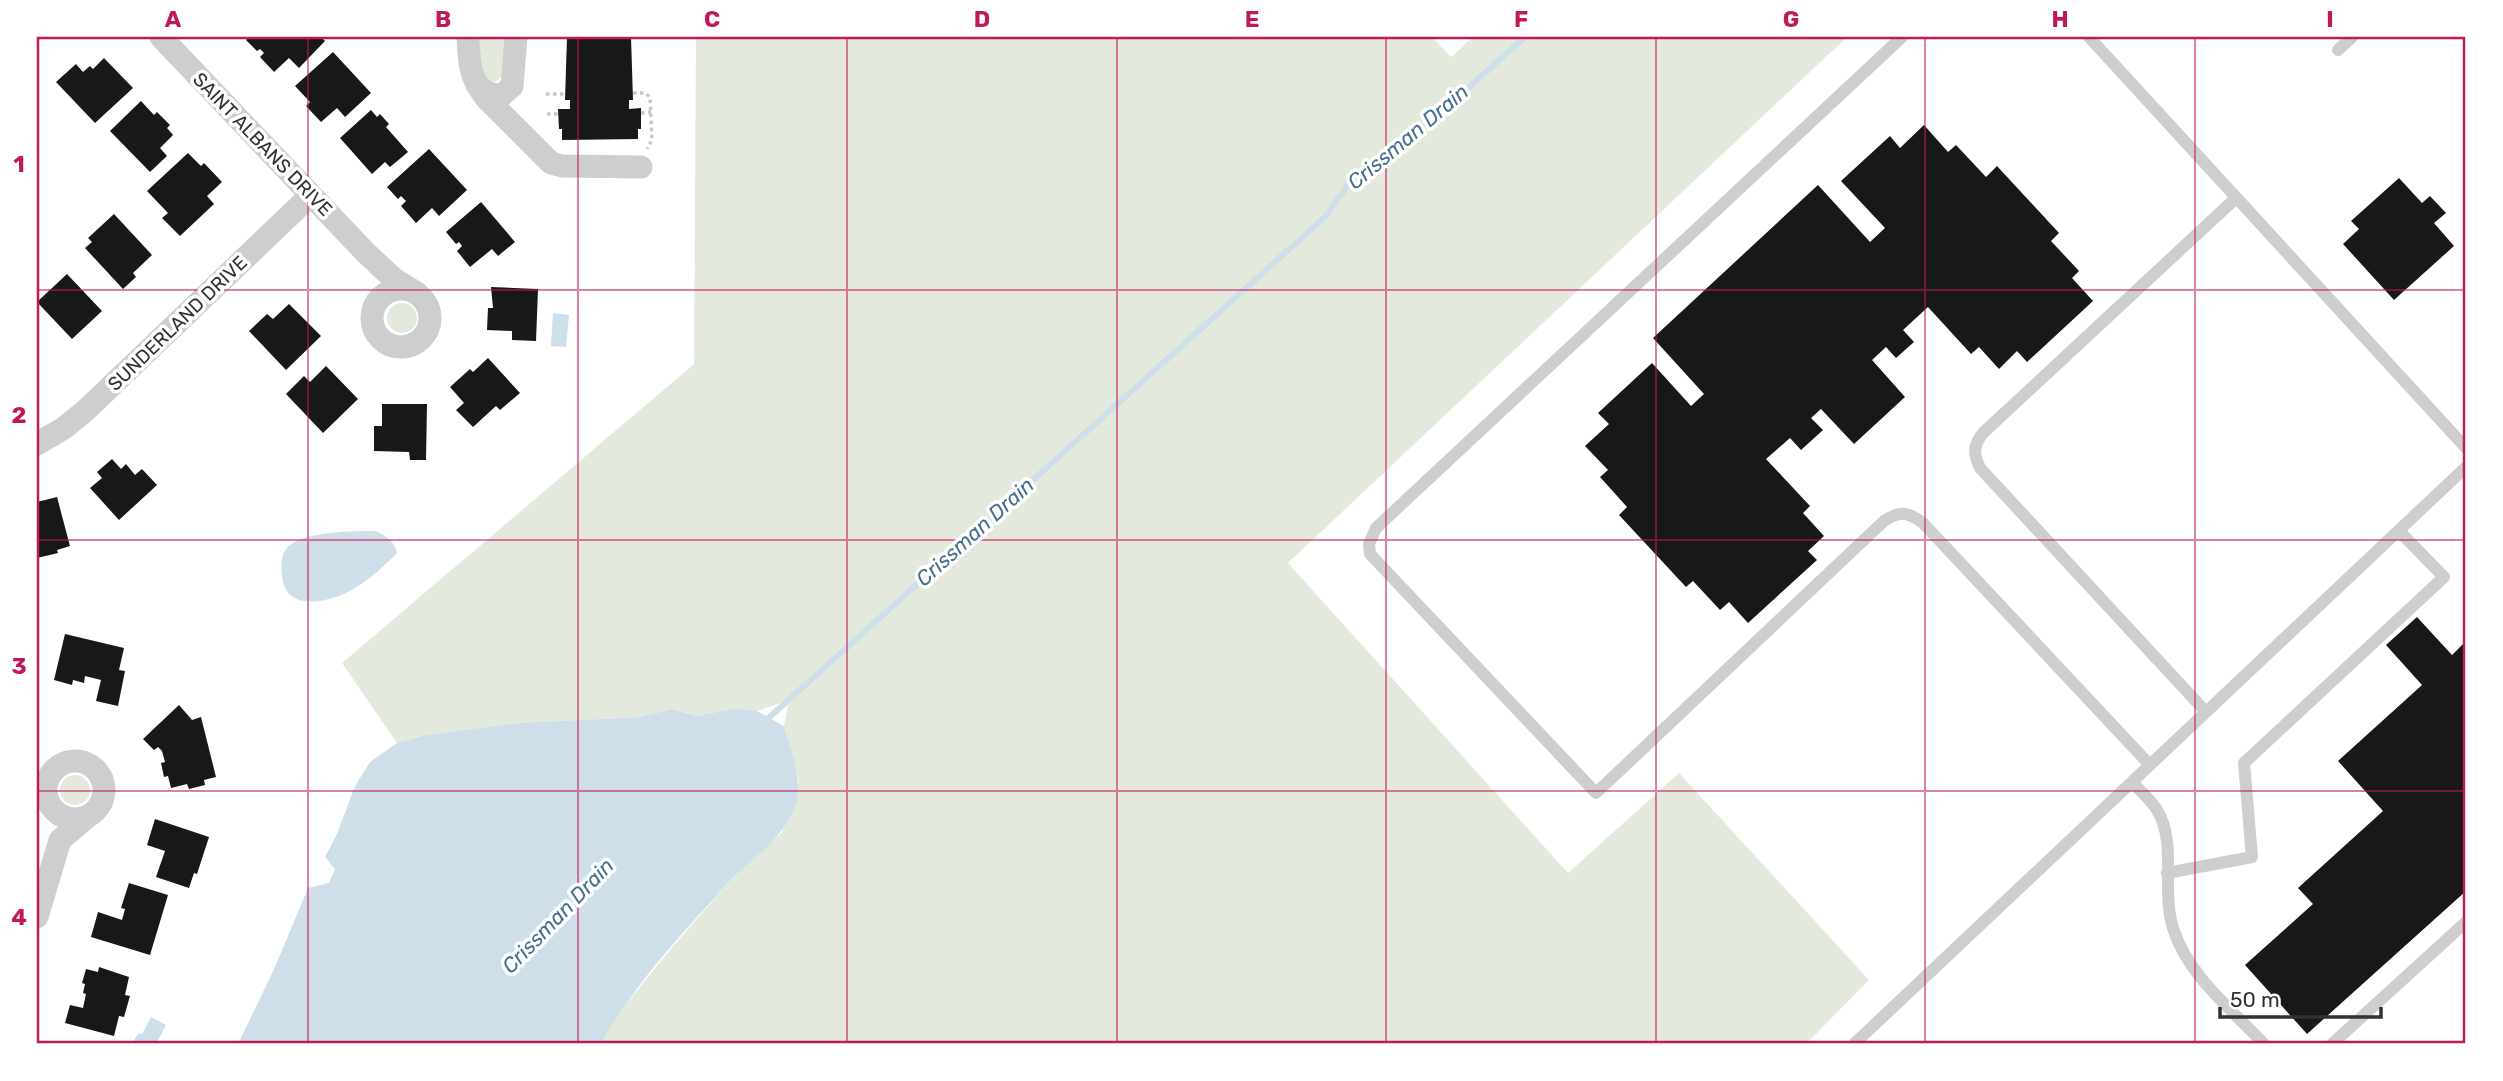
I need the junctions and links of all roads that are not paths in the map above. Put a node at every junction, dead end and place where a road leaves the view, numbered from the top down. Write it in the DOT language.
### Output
graph roads {
  1 [pos="161,37"];
  2 [pos="468,37"];
  3 [pos="516,37"];
  4 [pos="1902,37"];
  5 [pos="2089,37"];
  6 [pos="2352,37"];
  7 [pos="2337,50"];
  8 [pos="477,85"];
  9 [pos="512,86"];
  10 [pos="516,129"];
  11 [pos="641,161"];
  12 [pos="311,195"];
  13 [pos="2236,198"];
  14 [pos="365,252"];
  15 [pos="416,293"];
  16 [pos="375,304"];
  17 [pos="37,444"];
  18 [pos="2466,447"];
  19 [pos="2466,467"];
  20 [pos="2399,531"];
  21 [pos="2206,712"];
  22 [pos="2150,765"];
  23 [pos="2132,782"];
  24 [pos="51,807"];
  25 [pos="86,818"];
  26 [pos="61,840"];
  27 [pos="2167,873"];
  28 [pos="37,917"];
  29 [pos="2466,922"];
  30 [pos="1854,1044"];
  31 [pos="2264,1044"];
  32 [pos="2332,1044"];
  1 -- 12 [label="street, SAINT ALBANS DRIVE"];
  2 -- 8 [label="street"];
  3 -- 9 [label="street"];
  4 -- 22 [label="lane"];
  5 -- 13 [label="lane"];
  6 -- 7 [label="lane"];
  8 -- 9 [label="street"];
  8 -- 10 [label="street"];
  9 -- 10 [label="street"];
  10 -- 11 [label="street"];
  12 -- 14 [label="street, SAINT ALBANS DRIVE"];
  12 -- 17 [label="street, SUNDERLAND DRIVE"];
  13 -- 18 [label="lane"];
  13 -- 21 [label="lane"];
  14 -- 15 [label="street, SAINT ALBANS DRIVE"];
  14 -- 16 [label="street, SAINT ALBANS DRIVE"];
  15 -- 16 [label="street"];
  15 -- 16 [label="street, SAINT ALBANS DRIVE"];
  19 -- 20 [label="lane"];
  20 -- 21 [label="lane"];
  20 -- 27 [label="lane"];
  21 -- 22 [label="lane"];
  22 -- 23 [label="lane"];
  23 -- 27 [label="lane"];
  23 -- 30 [label="lane"];
  24 -- 25 [label="street"];
  24 -- 25 [label="street"];
  24 -- 26 [label="street"];
  25 -- 26 [label="street"];
  26 -- 28 [label="street"];
  27 -- 31 [label="lane"];
  29 -- 32 [label="lane"];
}
